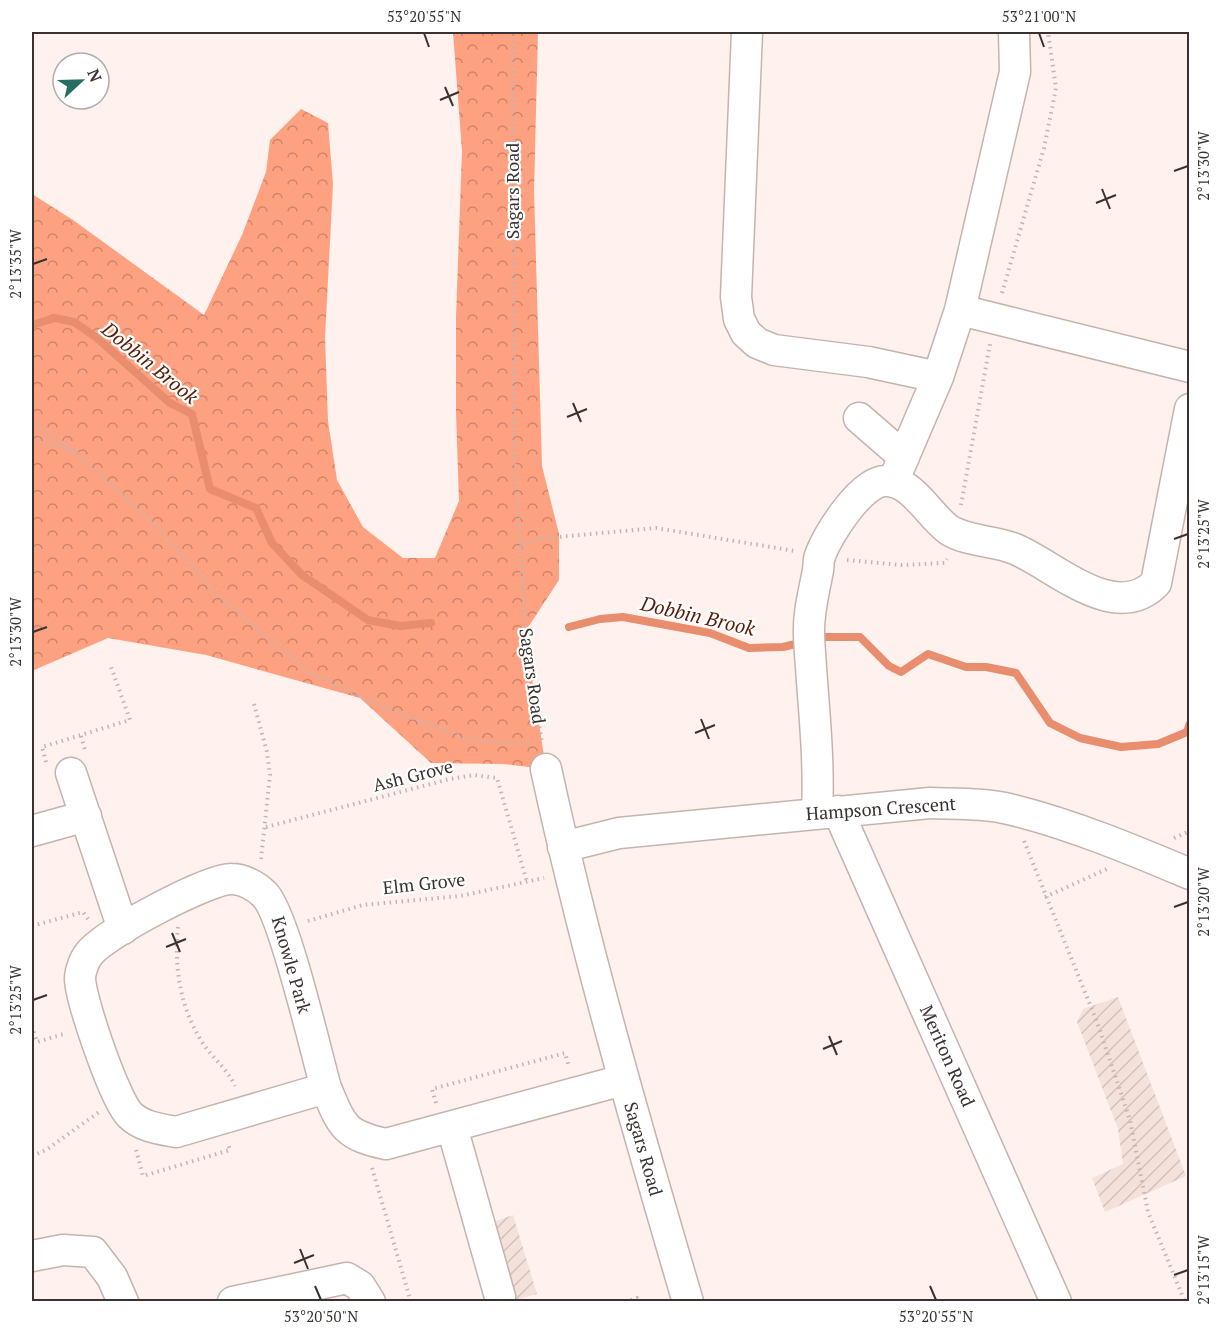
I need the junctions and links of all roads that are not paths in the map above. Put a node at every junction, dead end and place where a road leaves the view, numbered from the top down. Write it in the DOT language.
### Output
graph roads {
  1 [pos="747,32"];
  2 [pos="1014,32"];
  3 [pos="960,310"];
  4 [pos="1190,367"];
  5 [pos="938,377"];
  6 [pos="1190,409"];
  7 [pos="860,418"];
  8 [pos="1184,459"];
  9 [pos="898,470"];
  10 [pos="544,758"];
  11 [pos="59,771"];
  12 [pos="828,812"];
  13 [pos="86,816"];
  14 [pos="32,831"];
  15 [pos="567,860"];
  16 [pos="1190,874"];
  17 [pos="112,935"];
  18 [pos="623,1080"];
  19 [pos="326,1088"];
  20 [pos="448,1128"];
  21 [pos="32,1256"];
  22 [pos="500,1297"];
  23 [pos="123,1302"];
  24 [pos="233,1302"];
  25 [pos="370,1302"];
  26 [pos="688,1302"];
  27 [pos="1056,1302"];
  1 -- 5 [label="street"];
  2 -- 3 [label="street"];
  3 -- 4 [label="street"];
  3 -- 5 [label="street"];
  5 -- 9 [label="street"];
  6 -- 8 [label="street"];
  7 -- 9 [label="street"];
  8 -- 9 [label="street"];
  9 -- 12 [label="street"];
  10 -- 15 [label="street, Sagars Road"];
  11 -- 13 [label="street"];
  12 -- 15 [label="street, Hampson Crescent"];
  12 -- 16 [label="street, Hampson Crescent"];
  12 -- 27 [label="street, Meriton Road"];
  13 -- 14 [label="street"];
  13 -- 17 [label="street"];
  15 -- 18 [label="street, Sagars Road"];
  17 -- 19 [label="street, Knowle Park"];
  17 -- 19 [label="street"];
  18 -- 20 [label="street, Knowle Park"];
  18 -- 26 [label="street, Sagars Road"];
  19 -- 20 [label="street, Knowle Park"];
  20 -- 22 [label="street"];
  21 -- 23 [label="street"];
  24 -- 25 [label="street"];
}
